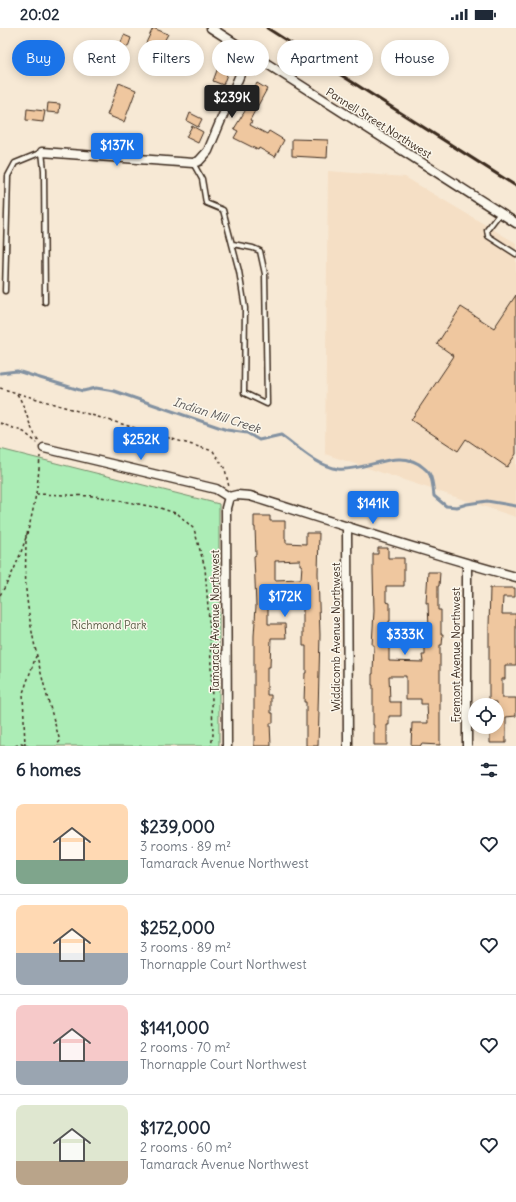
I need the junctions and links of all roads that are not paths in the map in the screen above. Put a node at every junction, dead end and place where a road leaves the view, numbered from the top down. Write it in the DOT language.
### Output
graph roads {
  1 [pos="211,28"];
  2 [pos="229,40"];
  3 [pos="269,66"];
  4 [pos="239,76"];
  5 [pos="42,152"];
  6 [pos="193,163"];
  7 [pos="500,212"];
  8 [pos="516,223"];
  9 [pos="233,244"];
  10 [pos="516,254"];
  11 [pos="5,291"];
  12 [pos="45,302"];
  13 [pos="42,447"];
  14 [pos="229,496"];
  15 [pos="347,527"];
  16 [pos="467,564"];
  17 [pos="516,577"];
  18 [pos="227,746"];
  19 [pos="348,746"];
  20 [pos="467,746"];
  1 -- 2 [label="street, Pannell Street Northwest"];
  3 -- 7 [label="street, Pannell Street Northwest"];
  4 -- 6 [label="street"];
  5 -- 6 [label="street"];
  5 -- 11 [label="lane"];
  5 -- 12 [label="lane"];
  6 -- 9 [label="lane"];
  7 -- 8 [label="street, Pannell Street Northwest"];
  7 -- 10 [label="lane"];
  9 -- 9 [label="lane"];
  13 -- 14 [label="street"];
  14 -- 15 [label="street"];
  14 -- 18 [label="street, Tamarack Avenue Northwest"];
  15 -- 16 [label="street"];
  15 -- 19 [label="street, Widdicomb Avenue Northwest"];
  16 -- 17 [label="street"];
  16 -- 20 [label="street, Fremont Avenue Northwest"];
}
